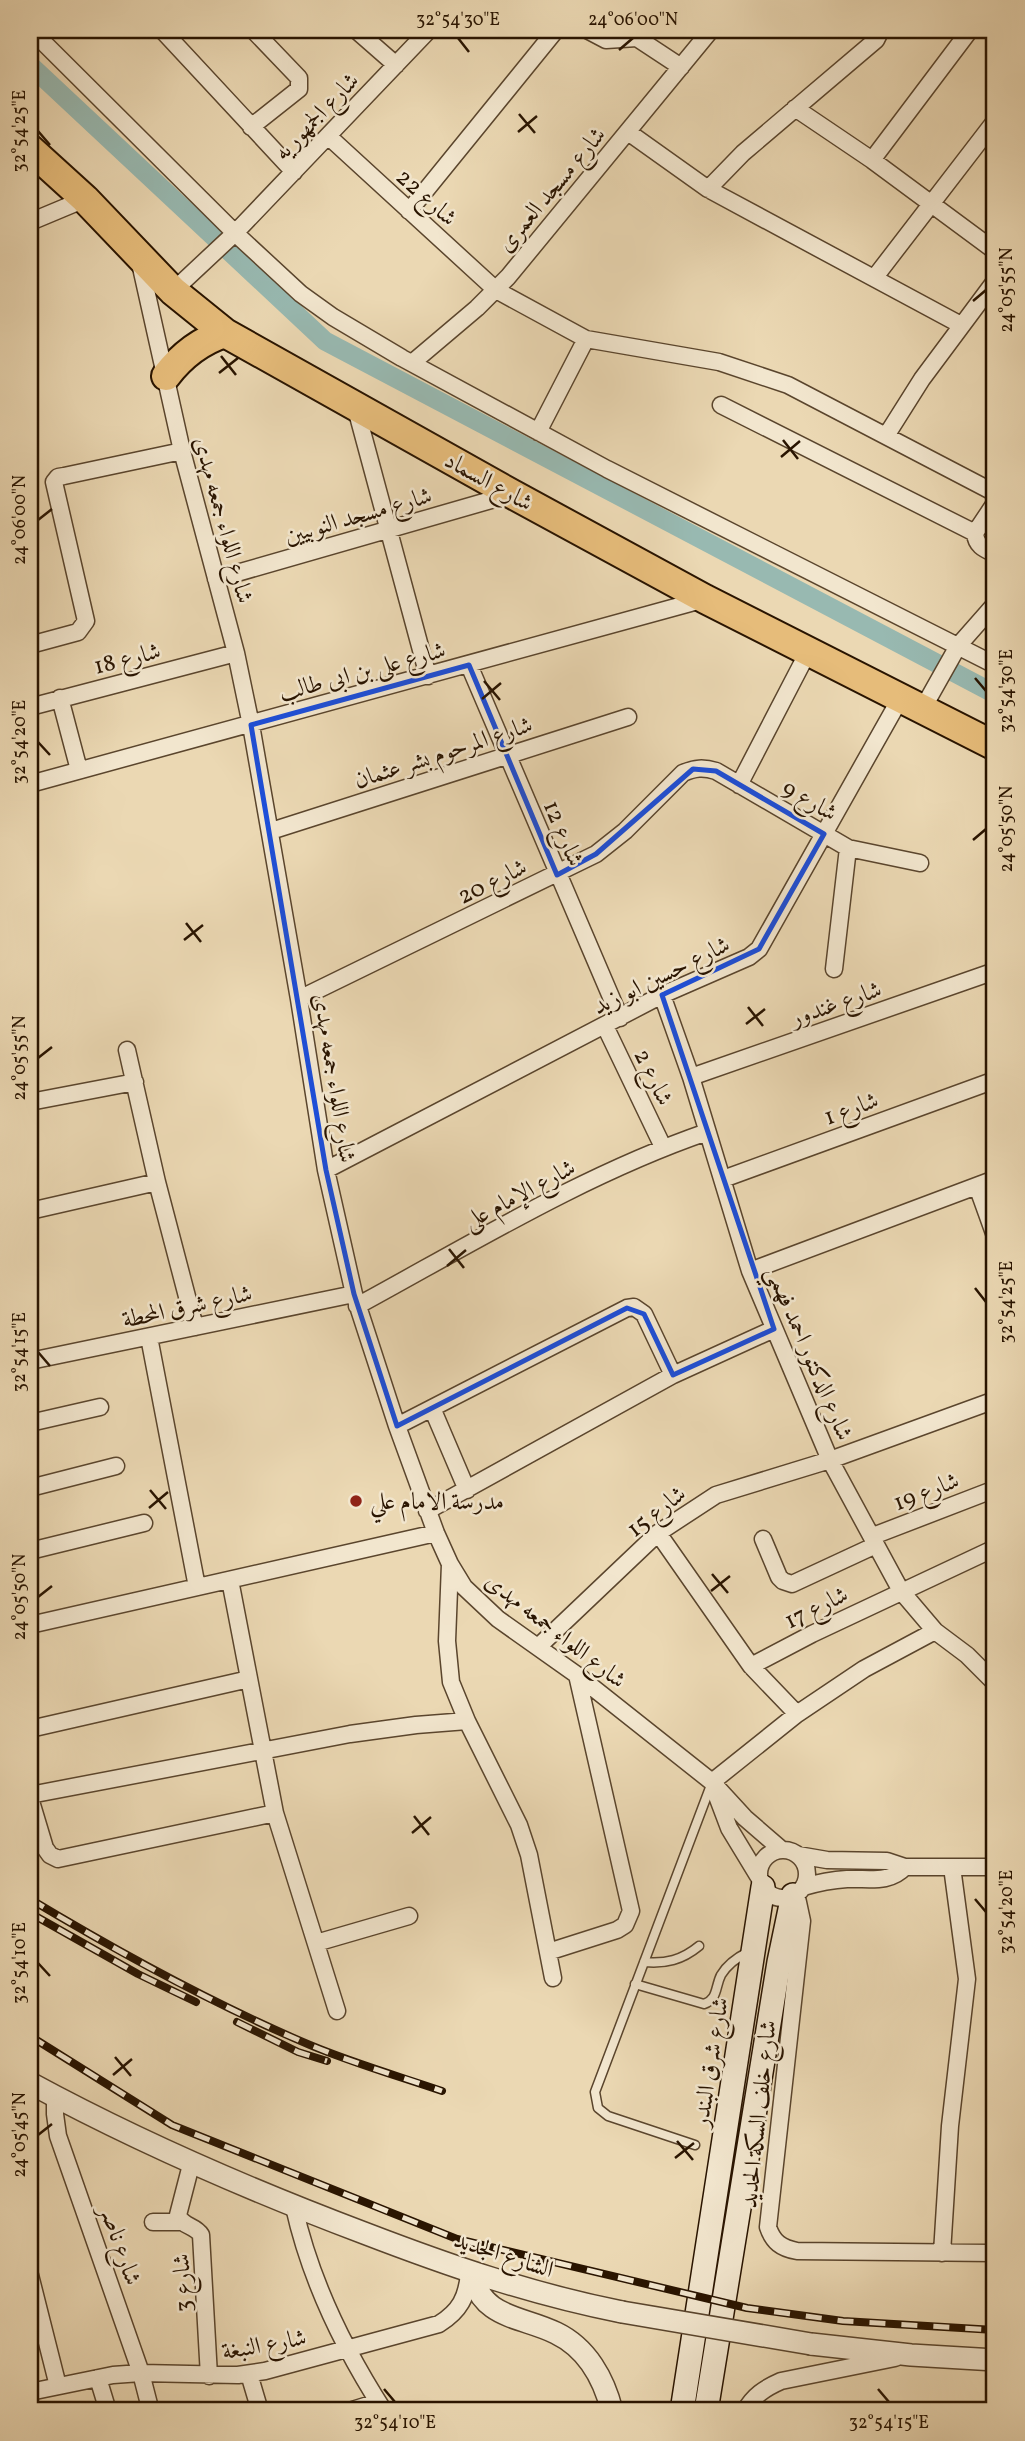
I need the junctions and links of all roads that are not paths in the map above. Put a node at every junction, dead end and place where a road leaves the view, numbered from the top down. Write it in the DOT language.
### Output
graph roads {
  1 [pos="31,30"];
  2 [pos="162,30"];
  3 [pos="253,30"];
  4 [pos="356,30"];
  5 [pos="429,30"];
  6 [pos="556,30"];
  7 [pos="587,30"];
  8 [pos="711,30"];
  9 [pos="881,30"];
  10 [pos="970,30"];
  11 [pos="396,65"];
  12 [pos="681,67"];
  13 [pos="794,108"];
  14 [pos="995,121"];
  15 [pos="251,127"];
  16 [pos="628,132"];
  17 [pos="328,136"];
  18 [pos="30,149"];
  19 [pos="872,160"];
  20 [pos="294,172"];
  21 [pos="708,189"];
  22 [pos="85,199"];
  23 [pos="932,203"];
  24 [pos="409,211"];
  25 [pos="30,222"];
  26 [pos="229,239"];
  27 [pos="995,251"];
  28 [pos="137,253"];
  29 [pos="875,277"];
  30 [pos="995,281"];
  31 [pos="183,282"];
  32 [pos="496,290"];
  33 [pos="961,325"];
  34 [pos="225,333"];
  35 [pos="586,339"];
  36 [pos="412,363"];
  37 [pos="166,376"];
  38 [pos="355,405"];
  39 [pos="721,405"];
  40 [pos="538,432"];
  41 [pos="886,436"];
  42 [pos="182,451"];
  43 [pos="995,493"];
  44 [pos="512,494"];
  45 [pos="995,503"];
  46 [pos="389,531"];
  47 [pos="975,533"];
  48 [pos="995,554"];
  49 [pos="216,579"];
  50 [pos="705,599"];
  51 [pos="995,604"];
  52 [pos="30,645"];
  53 [pos="958,646"];
  54 [pos="808,652"];
  55 [pos="236,653"];
  56 [pos="469,665"];
  57 [pos="995,665"];
  58 [pos="428,676"];
  59 [pos="60,698"];
  60 [pos="919,699"];
  61 [pos="30,707"];
  62 [pos="628,717"];
  63 [pos="251,725"];
  64 [pos="995,746"];
  65 [pos="507,755"];
  66 [pos="79,771"];
  67 [pos="683,773"];
  68 [pos="30,784"];
  69 [pos="739,786"];
  70 [pos="271,831"];
  71 [pos="824,834"];
  72 [pos="848,848"];
  73 [pos="920,863"];
  74 [pos="557,875"];
  75 [pos="834,969"];
  76 [pos="995,971"];
  77 [pos="662,996"];
  78 [pos="299,999"];
  79 [pos="620,1018"];
  80 [pos="605,1026"];
  81 [pos="127,1050"];
  82 [pos="691,1077"];
  83 [pos="995,1080"];
  84 [pos="135,1082"];
  85 [pos="30,1102"];
  86 [pos="707,1132"];
  87 [pos="663,1147"];
  88 [pos="326,1170"];
  89 [pos="995,1179"];
  90 [pos="723,1180"];
  91 [pos="157,1182"];
  92 [pos="977,1186"];
  93 [pos="30,1212"];
  94 [pos="995,1236"];
  95 [pos="751,1271"];
  96 [pos="355,1300"];
  97 [pos="195,1327"];
  98 [pos="775,1329"];
  99 [pos="149,1337"];
  100 [pos="30,1361"];
  101 [pos="673,1376"];
  102 [pos="995,1399"];
  103 [pos="100,1407"];
  104 [pos="432,1408"];
  105 [pos="30,1423"];
  106 [pos="397,1426"];
  107 [pos="830,1460"];
  108 [pos="116,1466"];
  109 [pos="30,1488"];
  110 [pos="995,1489"];
  111 [pos="467,1490"];
  112 [pos="427,1511"];
  113 [pos="144,1523"];
  114 [pos="436,1533"];
  115 [pos="658,1534"];
  116 [pos="763,1539"];
  117 [pos="874,1540"];
  118 [pos="995,1548"];
  119 [pos="30,1551"];
  120 [pos="450,1564"];
  121 [pos="230,1580"];
  122 [pos="197,1587"];
  123 [pos="901,1591"];
  124 [pos="30,1625"];
  125 [pos="935,1631"];
  126 [pos="538,1647"];
  127 [pos="751,1666"];
  128 [pos="577,1675"];
  129 [pos="248,1679"];
  130 [pos="995,1683"];
  131 [pos="797,1714"];
  132 [pos="467,1721"];
  133 [pos="30,1729"];
  134 [pos="262,1752"];
  135 [pos="712,1782"];
  136 [pos="30,1797"];
  137 [pos="275,1813"];
  138 [pos="790,1852"];
  139 [pos="905,1867"];
  140 [pos="952,1867"];
  141 [pos="995,1867"];
  142 [pos="762,1883"];
  143 [pos="797,1892"];
  144 [pos="409,1916"];
  145 [pos="316,1942"];
  146 [pos="699,1946"];
  147 [pos="754,1949"];
  148 [pos="548,1952"];
  149 [pos="644,1962"];
  150 [pos="553,1978"];
  151 [pos="635,1984"];
  152 [pos="337,2011"];
  153 [pos="30,2083"];
  154 [pos="55,2097"];
  155 [pos="695,2145"];
  156 [pos="192,2161"];
  157 [pos="295,2207"];
  158 [pos="153,2222"];
  159 [pos="181,2222"];
  160 [pos="942,2253"];
  161 [pos="995,2253"];
  162 [pos="471,2273"];
  163 [pos="30,2275"];
  164 [pos="36,2324"];
  165 [pos="348,2351"];
  166 [pos="911,2355"];
  167 [pos="995,2360"];
  168 [pos="141,2373"];
  169 [pos="249,2374"];
  170 [pos="209,2376"];
  171 [pos="98,2378"];
  172 [pos="58,2386"];
  173 [pos="30,2392"];
  174 [pos="381,2407"];
  175 [pos="150,2408"];
  176 [pos="108,2411"];
  177 [pos="260,2411"];
  178 [pos="349,2411"];
  179 [pos="612,2411"];
  180 [pos="682,2411"];
  181 [pos="706,2411"];
  182 [pos="745,2411"];
  1 -- 26 [label="street"];
  2 -- 15 [label="street"];
  3 -- 15 [label="street"];
  4 -- 11 [label="street"];
  5 -- 11 [label="street, شارع الجمهوريه"];
  6 -- 24 [label="street"];
  7 -- 12 [label="street"];
  8 -- 12 [label="street, شارع مسجد العمرى"];
  9 -- 13 [label="street"];
  10 -- 19 [label="street"];
  11 -- 17 [label="street, شارع الجمهوريه"];
  12 -- 16 [label="street, شارع مسجد العمرى"];
  13 -- 19 [label="street"];
  13 -- 21 [label="street"];
  14 -- 23 [label="street"];
  15 -- 20 [label="street"];
  16 -- 21 [label="street"];
  16 -- 32 [label="street, شارع مسجد العمرى"];
  17 -- 20 [label="street, شارع الجمهوريه"];
  17 -- 24 [label="street, شارع 22"];
  18 -- 22 [label="highway, شارع السماد"];
  19 -- 23 [label="street"];
  20 -- 26 [label="street, شارع الجمهوريه"];
  21 -- 29 [label="street"];
  22 -- 25 [label="street"];
  22 -- 28 [label="highway, شارع السماد"];
  23 -- 27 [label="street"];
  23 -- 29 [label="street"];
  24 -- 32 [label="street, شارع 22"];
  26 -- 31 [label="street, شارع الجمهوريه"];
  26 -- 36 [label="street"];
  28 -- 31 [label="highway, شارع السماد"];
  28 -- 37 [label="street, شارع اللواء جمعه مهدى"];
  29 -- 33 [label="street"];
  30 -- 33 [label="street"];
  31 -- 34 [label="highway, شارع السماد"];
  32 -- 35 [label="street, شارع 22"];
  32 -- 36 [label="street, شارع مسجد العمرى"];
  33 -- 41 [label="street"];
  34 -- 37 [label="highway"];
  34 -- 38 [label="highway, شارع السماد"];
  35 -- 40 [label="street"];
  35 -- 41 [label="street, شارع 22"];
  36 -- 40 [label="street"];
  37 -- 42 [label="street, شارع اللواء جمعه مهدى"];
  38 -- 44 [label="highway, شارع السماد"];
  38 -- 46 [label="street"];
  39 -- 47 [label="street"];
  40 -- 53 [label="street"];
  41 -- 43 [label="street, شارع 22"];
  42 -- 49 [label="street, شارع اللواء جمعه مهدى"];
  42 -- 52 [label="street"];
  44 -- 46 [label="street, شارع مسجد النوبيين"];
  44 -- 50 [label="highway, شارع السماد"];
  45 -- 47 [label="street"];
  46 -- 49 [label="street, شارع مسجد النوبيين"];
  46 -- 58 [label="street"];
  47 -- 48 [label="street"];
  49 -- 55 [label="street, شارع اللواء جمعه مهدى"];
  50 -- 54 [label="highway, شارع السماد"];
  50 -- 56 [label="street, شارع على بن ابى طالب"];
  51 -- 53 [label="street, شارع حسين ابو زيد"];
  53 -- 57 [label="street"];
  53 -- 60 [label="street, شارع حسين ابو زيد"];
  54 -- 60 [label="highway, شارع السماد"];
  54 -- 69 [label="street"];
  55 -- 59 [label="street, شارع 18"];
  55 -- 63 [label="street, شارع اللواء جمعه مهدى"];
  56 -- 58 [label="street, شارع على بن ابى طالب"];
  56 -- 65 [label="street, شارع 12"];
  58 -- 63 [label="street, شارع على بن ابى طالب"];
  59 -- 61 [label="street, شارع 18"];
  59 -- 66 [label="street"];
  60 -- 64 [label="highway, شارع السماد"];
  60 -- 71 [label="street, شارع حسين ابو زيد"];
  62 -- 65 [label="street, شارع المرحوم بشر عثمان"];
  63 -- 66 [label="street, شارع على بن ابى طالب"];
  63 -- 70 [label="street, شارع اللواء جمعه مهدى"];
  65 -- 70 [label="street, شارع المرحوم بشر عثمان"];
  65 -- 74 [label="street, شارع 12"];
  66 -- 68 [label="street, شارع على بن ابى طالب"];
  67 -- 69 [label="street, شارع 9"];
  67 -- 74 [label="street, شارع 20"];
  69 -- 71 [label="street, شارع 9"];
  70 -- 78 [label="street, شارع اللواء جمعه مهدى"];
  71 -- 72 [label="street, شارع 9"];
  71 -- 77 [label="street, شارع حسين ابو زيد"];
  72 -- 73 [label="street, شارع 9"];
  72 -- 75 [label="street"];
  74 -- 78 [label="street, شارع 20"];
  74 -- 79 [label="street, شارع 12"];
  76 -- 82 [label="street, شارع غندور"];
  77 -- 79 [label="street, شارع حسين ابو زيد"];
  77 -- 82 [label="street, شارع الدكتور احمد فهمي"];
  78 -- 88 [label="street, شارع اللواء جمعه مهدى"];
  79 -- 80 [label="street, شارع حسين ابو زيد"];
  80 -- 87 [label="street, شارع 2"];
  80 -- 88 [label="street, شارع حسين ابو زيد"];
  81 -- 84 [label="street"];
  82 -- 86 [label="street, شارع الدكتور احمد فهمي"];
  83 -- 90 [label="street, شارع 1"];
  84 -- 85 [label="street"];
  84 -- 91 [label="street"];
  86 -- 87 [label="street, شارع الإمام على"];
  86 -- 90 [label="street, شارع الدكتور احمد فهمي"];
  87 -- 96 [label="street, شارع الإمام على"];
  88 -- 96 [label="street, شارع اللواء جمعه مهدى"];
  89 -- 92 [label="street"];
  90 -- 95 [label="street, شارع الدكتور احمد فهمي"];
  91 -- 93 [label="street"];
  91 -- 97 [label="street"];
  92 -- 94 [label="street"];
  92 -- 95 [label="street"];
  95 -- 98 [label="street, شارع الدكتور احمد فهمي"];
  96 -- 97 [label="street, شارع شرق المحطة"];
  96 -- 106 [label="street, شارع اللواء جمعه مهدى"];
  97 -- 99 [label="street, شارع شرق المحطة"];
  98 -- 101 [label="street"];
  98 -- 107 [label="street, شارع الدكتور احمد فهمي"];
  99 -- 100 [label="street, شارع شرق المحطة"];
  99 -- 122 [label="street"];
  101 -- 104 [label="street"];
  101 -- 111 [label="street"];
  102 -- 107 [label="street, شارع 15"];
  103 -- 105 [label="street"];
  104 -- 106 [label="street"];
  104 -- 111 [label="street"];
  106 -- 112 [label="street, شارع اللواء جمعه مهدى"];
  107 -- 115 [label="street, شارع 15"];
  107 -- 117 [label="street, شارع الدكتور احمد فهمي"];
  108 -- 109 [label="street"];
  110 -- 117 [label="street, شارع 19"];
  111 -- 112 [label="street"];
  112 -- 114 [label="street, شارع اللواء جمعه مهدى"];
  113 -- 119 [label="street"];
  114 -- 120 [label="street, شارع اللواء جمعه مهدى"];
  114 -- 121 [label="street"];
  115 -- 126 [label="street, شارع 15"];
  115 -- 127 [label="street"];
  116 -- 117 [label="street"];
  117 -- 123 [label="street, شارع الدكتور احمد فهمي"];
  118 -- 123 [label="street"];
  120 -- 126 [label="street, شارع اللواء جمعه مهدى"];
  120 -- 132 [label="street"];
  121 -- 122 [label="street"];
  121 -- 129 [label="street"];
  122 -- 124 [label="street"];
  123 -- 125 [label="street, شارع الدكتور احمد فهمي"];
  123 -- 127 [label="street, شارع 17"];
  125 -- 130 [label="street, شارع الدكتور احمد فهمي"];
  125 -- 131 [label="street"];
  126 -- 128 [label="street, شارع اللواء جمعه مهدى"];
  127 -- 131 [label="street"];
  128 -- 135 [label="street, شارع اللواء جمعه مهدى"];
  128 -- 148 [label="street"];
  129 -- 133 [label="street"];
  129 -- 134 [label="street"];
  131 -- 135 [label="street"];
  132 -- 134 [label="street"];
  132 -- 148 [label="street"];
  134 -- 136 [label="street"];
  134 -- 137 [label="street"];
  135 -- 138 [label="street, شارع اللواء جمعه مهدى"];
  135 -- 142 [label="street"];
  135 -- 149 [label="lane"];
  136 -- 137 [label="street"];
  137 -- 145 [label="street"];
  138 -- 139 [label="street"];
  138 -- 142 [label="street"];
  138 -- 143 [label="street"];
  139 -- 140 [label="street"];
  139 -- 143 [label="street"];
  140 -- 141 [label="street"];
  140 -- 160 [label="street"];
  142 -- 143 [label="street"];
  142 -- 147 [label="main road, شارع شرق البندر"];
  143 -- 160 [label="street, شارع خلف السكة الحديد"];
  143 -- 181 [label="main road"];
  144 -- 145 [label="street"];
  145 -- 152 [label="street"];
  146 -- 149 [label="lane"];
  147 -- 151 [label="lane"];
  147 -- 180 [label="main road, شارع شرق البندر"];
  148 -- 150 [label="street"];
  149 -- 151 [label="lane"];
  151 -- 155 [label="lane"];
  153 -- 154 [label="street, الشارع الجديد"];
  154 -- 156 [label="street, الشارع الجديد"];
  154 -- 168 [label="street, شارع ناصر"];
  156 -- 157 [label="street, الشارع الجديد"];
  156 -- 159 [label="street, شارع 3"];
  157 -- 162 [label="street, الشارع الجديد"];
  157 -- 165 [label="street"];
  158 -- 159 [label="street"];
  159 -- 170 [label="street, شارع 3"];
  160 -- 161 [label="street, شارع خلف السكة الحديد"];
  162 -- 165 [label="street, شارع النبغة"];
  162 -- 166 [label="street, الشارع الجديد, bridge"];
  162 -- 179 [label="street"];
  163 -- 164 [label="street"];
  164 -- 172 [label="street"];
  165 -- 169 [label="street, شارع النبغة"];
  165 -- 174 [label="street"];
  166 -- 167 [label="street, الشارع الجديد"];
  166 -- 182 [label="street"];
  168 -- 170 [label="street, شارع النبغة"];
  168 -- 171 [label="street, شارع النبغة"];
  168 -- 175 [label="street, شارع ناصر"];
  169 -- 170 [label="street, شارع النبغة"];
  169 -- 177 [label="street"];
  171 -- 172 [label="street, شارع النبغة"];
  171 -- 176 [label="street"];
  172 -- 173 [label="street, شارع النبغة"];
  174 -- 178 [label="street"];
}
